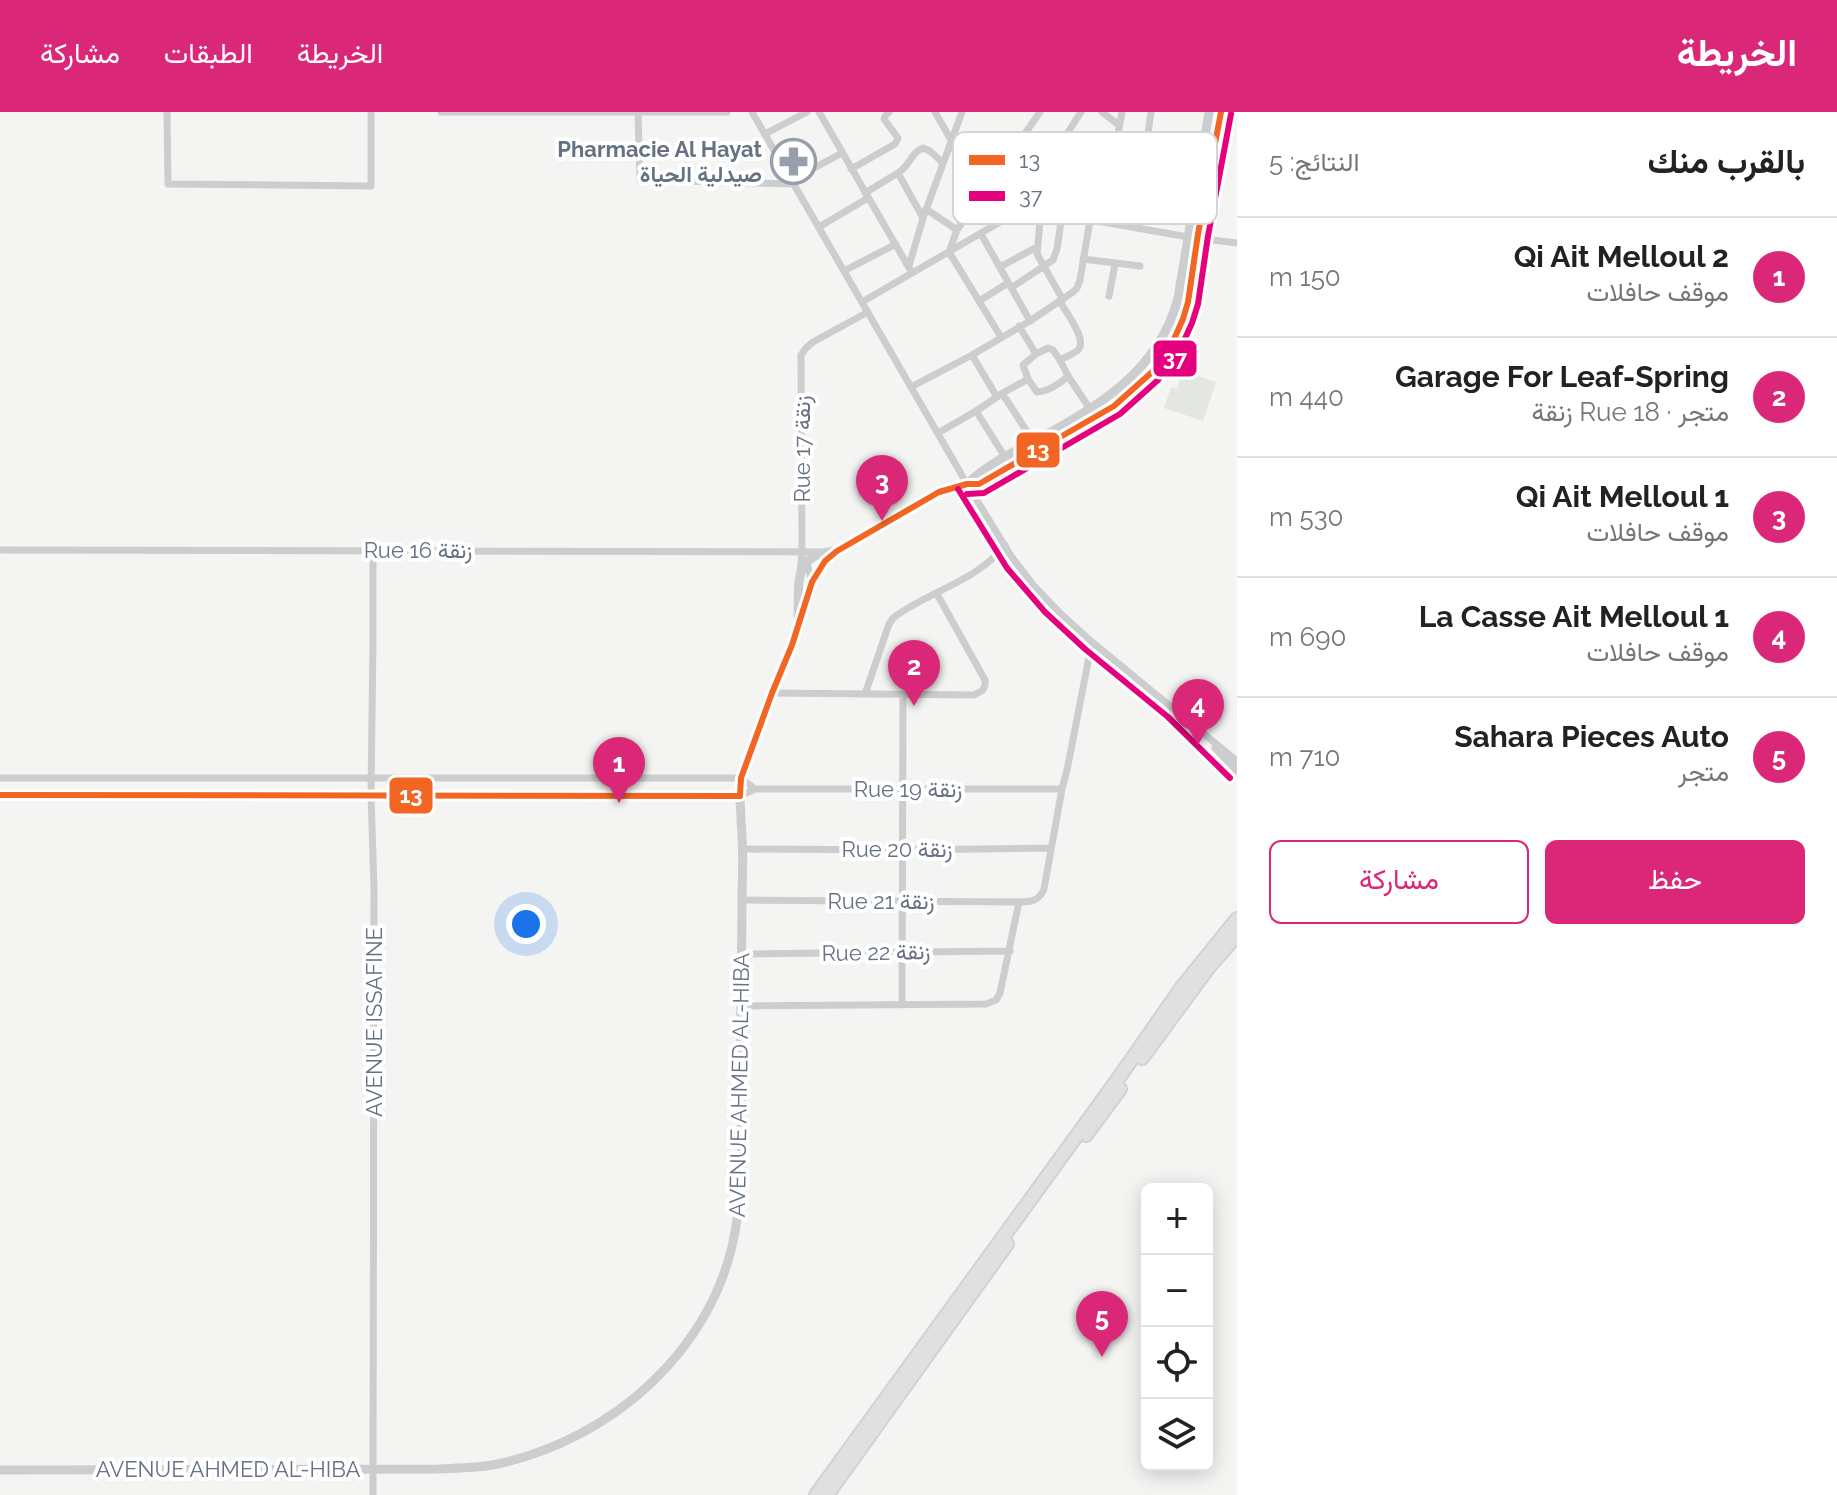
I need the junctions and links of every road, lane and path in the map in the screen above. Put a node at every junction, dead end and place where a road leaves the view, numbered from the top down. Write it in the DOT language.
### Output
graph roads {
  1 [pos="167,112"];
  2 [pos="371,112"];
  3 [pos="441,112"];
  4 [pos="727,112"];
  5 [pos="752,112"];
  6 [pos="807,112"];
  7 [pos="819,112"];
  8 [pos="889,112"];
  9 [pos="935,112"];
  10 [pos="962,112"];
  11 [pos="1040,112"];
  12 [pos="1081,112"];
  13 [pos="1102,112"];
  14 [pos="1122,112"];
  15 [pos="1151,112"];
  16 [pos="1209,112"];
  17 [pos="1221,112"];
  18 [pos="638,113"];
  19 [pos="1119,125"];
  20 [pos="954,132"];
  21 [pos="1025,132"];
  22 [pos="1069,132"];
  23 [pos="1118,132"];
  24 [pos="1148,132"];
  25 [pos="1206,132"];
  26 [pos="1217,132"];
  27 [pos="765,134"];
  28 [pos="953,135"];
  29 [pos="950,143"];
  30 [pos="953,146"];
  31 [pos="842,153"];
  32 [pos="943,163"];
  33 [pos="851,169"];
  34 [pos="898,173"];
  35 [pos="793,182"];
  36 [pos="867,195"];
  37 [pos="926,209"];
  38 [pos="923,218"];
  39 [pos="961,224"];
  40 [pos="999,224"];
  41 [pos="1040,224"];
  42 [pos="1061,224"];
  43 [pos="1089,224"];
  44 [pos="1113,224"];
  45 [pos="1195,224"];
  46 [pos="1196,224"];
  47 [pos="819,227"];
  48 [pos="957,230"];
  49 [pos="981,234"];
  50 [pos="1193,237"];
  51 [pos="1237,243"];
  52 [pos="896,244"];
  53 [pos="1037,247"];
  54 [pos="949,252"];
  55 [pos="1083,259"];
  56 [pos="1115,264"];
  57 [pos="1140,266"];
  58 [pos="1000,267"];
  59 [pos="1044,268"];
  60 [pos="910,270"];
  61 [pos="844,271"];
  62 [pos="1010,286"];
  63 [pos="1109,296"];
  64 [pos="1183,300"];
  65 [pos="979,301"];
  66 [pos="1061,301"];
  67 [pos="862,302"];
  68 [pos="868,312"];
  69 [pos="1030,321"];
  70 [pos="1019,326"];
  71 [pos="1001,337"];
  72 [pos="1036,354"];
  73 [pos="972,355"];
  74 [pos="1060,360"];
  75 [pos="1068,376"];
  76 [pos="1028,379"];
  77 [pos="911,387"];
  78 [pos="999,396"];
  79 [pos="1090,409"];
  80 [pos="976,411"];
  81 [pos="938,433"];
  82 [pos="1033,441"];
  83 [pos="1005,457"];
  84 [pos="967,484"];
  85 [pos="1005,545"];
  86 [pos="0,550"];
  87 [pos="373,550"];
  88 [pos="802,551"];
  89 [pos="837,551"];
  90 [pos="823,552"];
  91 [pos="1011,556"];
  92 [pos="995,558"];
  93 [pos="806,561"];
  94 [pos="799,580"];
  95 [pos="812,582"];
  96 [pos="937,594"];
  97 [pos="798,623"];
  98 [pos="1092,642"];
  99 [pos="772,693"];
  100 [pos="865,694"];
  101 [pos="903,695"];
  102 [pos="1194,727"];
  103 [pos="1237,761"];
  104 [pos="1237,771"];
  105 [pos="0,778"];
  106 [pos="133,778"];
  107 [pos="207,778"];
  108 [pos="372,778"];
  109 [pos="637,778"];
  110 [pos="741,778"];
  111 [pos="755,789"];
  112 [pos="902,789"];
  113 [pos="1062,789"];
  114 [pos="0,795"];
  115 [pos="134,795"];
  116 [pos="207,795"];
  117 [pos="371,795"];
  118 [pos="638,795"];
  119 [pos="740,796"];
  120 [pos="1051,848"];
  121 [pos="743,849"];
  122 [pos="902,850"];
  123 [pos="742,900"];
  124 [pos="902,901"];
  125 [pos="1019,902"];
  126 [pos="1237,919"];
  127 [pos="1237,935"];
  128 [pos="1010,951"];
  129 [pos="902,952"];
  130 [pos="742,954"];
  131 [pos="902,1004"];
  132 [pos="741,1006"];
  133 [pos="373,1468"];
  134 [pos="0,1470"];
  135 [pos="373,1495"];
  136 [pos="816,1495"];
  137 [pos="827,1495"];
  1 -- 2 [label="street"];
  3 -- 18 [label="street"];
  4 -- 18 [label="street"];
  5 -- 27 [label="street"];
  6 -- 27 [label="street"];
  7 -- 31 [label="street"];
  8 -- 33 [label="street"];
  9 -- 29 [label="street"];
  10 -- 20 [label="street"];
  11 -- 21 [label="street"];
  12 -- 22 [label="street"];
  13 -- 19 [label="street"];
  14 -- 19 [label="street"];
  15 -- 24 [label="street"];
  16 -- 25 [label="street"];
  17 -- 26 [label="street"];
  18 -- 35 [label="street"];
  19 -- 23 [label="street"];
  27 -- 35 [label="street"];
  28 -- 29 [label="street"];
  29 -- 30 [label="street"];
  29 -- 32 [label="street"];
  31 -- 33 [label="street"];
  31 -- 35 [label="street"];
  32 -- 34 [label="street"];
  32 -- 37 [label="street"];
  33 -- 36 [label="street"];
  34 -- 36 [label="street"];
  34 -- 38 [label="street"];
  35 -- 47 [label="street"];
  36 -- 47 [label="street"];
  36 -- 52 [label="street"];
  37 -- 38 [label="street"];
  37 -- 48 [label="street"];
  38 -- 60 [label="street"];
  39 -- 48 [label="street"];
  40 -- 49 [label="street"];
  41 -- 53 [label="street"];
  42 -- 59 [label="street"];
  43 -- 55 [label="street"];
  44 -- 50 [label="street"];
  45 -- 50 [label="street"];
  46 -- 50 [label="street"];
  47 -- 61 [label="street"];
  48 -- 54 [label="street"];
  49 -- 54 [label="street"];
  49 -- 58 [label="street"];
  50 -- 51 [label="street"];
  50 -- 64 [label="street"];
  52 -- 60 [label="street"];
  52 -- 61 [label="street"];
  53 -- 58 [label="street"];
  53 -- 59 [label="street"];
  54 -- 60 [label="street"];
  54 -- 65 [label="street"];
  55 -- 56 [label="street"];
  55 -- 66 [label="street"];
  56 -- 57 [label="street"];
  56 -- 63 [label="street"];
  58 -- 62 [label="street"];
  59 -- 62 [label="street"];
  59 -- 66 [label="street"];
  60 -- 67 [label="street"];
  61 -- 67 [label="street"];
  62 -- 65 [label="street"];
  62 -- 69 [label="street"];
  64 -- 79 [label="street"];
  64 -- 84 [label="street"];
  65 -- 71 [label="street"];
  66 -- 69 [label="street"];
  66 -- 74 [label="street"];
  67 -- 68 [label="street"];
  68 -- 77 [label="street"];
  68 -- 88 [label="street, Rue 17 زنقة"];
  69 -- 70 [label="street"];
  70 -- 71 [label="street"];
  70 -- 72 [label="street"];
  71 -- 73 [label="street"];
  72 -- 74 [label="street"];
  72 -- 76 [label="street"];
  73 -- 77 [label="street"];
  73 -- 78 [label="street"];
  74 -- 75 [label="street"];
  75 -- 76 [label="street"];
  75 -- 79 [label="street"];
  76 -- 78 [label="street"];
  77 -- 81 [label="street"];
  78 -- 80 [label="street"];
  78 -- 82 [label="street"];
  79 -- 82 [label="street"];
  80 -- 81 [label="street"];
  80 -- 83 [label="street"];
  81 -- 84 [label="street"];
  82 -- 83 [label="street"];
  83 -- 84 [label="street"];
  84 -- 85 [label="street"];
  84 -- 89 [label="street, AVENUE AHMED AL-HIBA"];
  85 -- 91 [label="street"];
  85 -- 92 [label="street"];
  86 -- 87 [label="street, Rue 16 زنقة"];
  87 -- 88 [label="street, Rue 16 زنقة"];
  87 -- 108 [label="street, AVENUE ISSAFINE"];
  88 -- 90 [label="street, Rue 16 زنقة"];
  88 -- 93 [label="street"];
  88 -- 94 [label="street, Rue 17 زنقة"];
  89 -- 90 [label="street, Rue 16 زنقة"];
  89 -- 95 [label="street, AVENUE AHMED AL-HIBA"];
  90 -- 93 [label="street"];
  91 -- 92 [label="street"];
  91 -- 98 [label="street"];
  92 -- 96 [label="street"];
  93 -- 94 [label="street"];
  93 -- 95 [label="street"];
  94 -- 97 [label="street, Rue 17 زنقة"];
  95 -- 97 [label="street, AVENUE AHMED AL-HIBA"];
  96 -- 100 [label="street"];
  96 -- 101 [label="street"];
  97 -- 99 [label="street, AVENUE AHMED AL-HIBA"];
  98 -- 102 [label="street"];
  98 -- 113 [label="street"];
  99 -- 100 [label="street"];
  99 -- 110 [label="street, AVENUE AHMED AL-HIBA"];
  100 -- 101 [label="street"];
  101 -- 112 [label="street"];
  102 -- 103 [label="street"];
  102 -- 104 [label="street"];
  105 -- 106 [label="street"];
  106 -- 107 [label="street"];
  106 -- 115 [label="street"];
  107 -- 108 [label="street"];
  107 -- 116 [label="street"];
  108 -- 109 [label="street"];
  108 -- 117 [label="street, AVENUE ISSAFINE"];
  109 -- 110 [label="street"];
  109 -- 118 [label="street"];
  110 -- 111 [label="street"];
  110 -- 119 [label="street, AVENUE AHMED AL-HIBA"];
  111 -- 112 [label="street, Rue 19 زنقة"];
  111 -- 119 [label="street, Rue 19 زنقة"];
  112 -- 113 [label="street, Rue 19 زنقة"];
  112 -- 122 [label="street"];
  113 -- 120 [label="street"];
  114 -- 115 [label="street"];
  115 -- 116 [label="street"];
  116 -- 117 [label="street"];
  117 -- 118 [label="street"];
  117 -- 133 [label="street, AVENUE ISSAFINE"];
  118 -- 119 [label="street"];
  119 -- 121 [label="street, AVENUE AHMED AL-HIBA"];
  120 -- 122 [label="street, Rue 20 زنقة"];
  120 -- 125 [label="street"];
  121 -- 122 [label="street, Rue 20 زنقة"];
  121 -- 123 [label="street, AVENUE AHMED AL-HIBA"];
  122 -- 124 [label="street"];
  123 -- 124 [label="street, Rue 21 زنقة"];
  123 -- 130 [label="street, AVENUE AHMED AL-HIBA"];
  124 -- 125 [label="street, Rue 21 زنقة"];
  124 -- 129 [label="street"];
  125 -- 128 [label="street"];
  126 -- 136 [label="highway"];
  127 -- 137 [label="highway"];
  128 -- 129 [label="street, Rue 22 زنقة"];
  128 -- 131 [label="street"];
  129 -- 130 [label="street, Rue 22 زنقة"];
  129 -- 131 [label="street"];
  130 -- 132 [label="street, AVENUE AHMED AL-HIBA"];
  131 -- 132 [label="street"];
  132 -- 133 [label="street, AVENUE AHMED AL-HIBA"];
  133 -- 134 [label="street, AVENUE AHMED AL-HIBA"];
  133 -- 135 [label="street, AVENUE ISSAFINE"];
}
